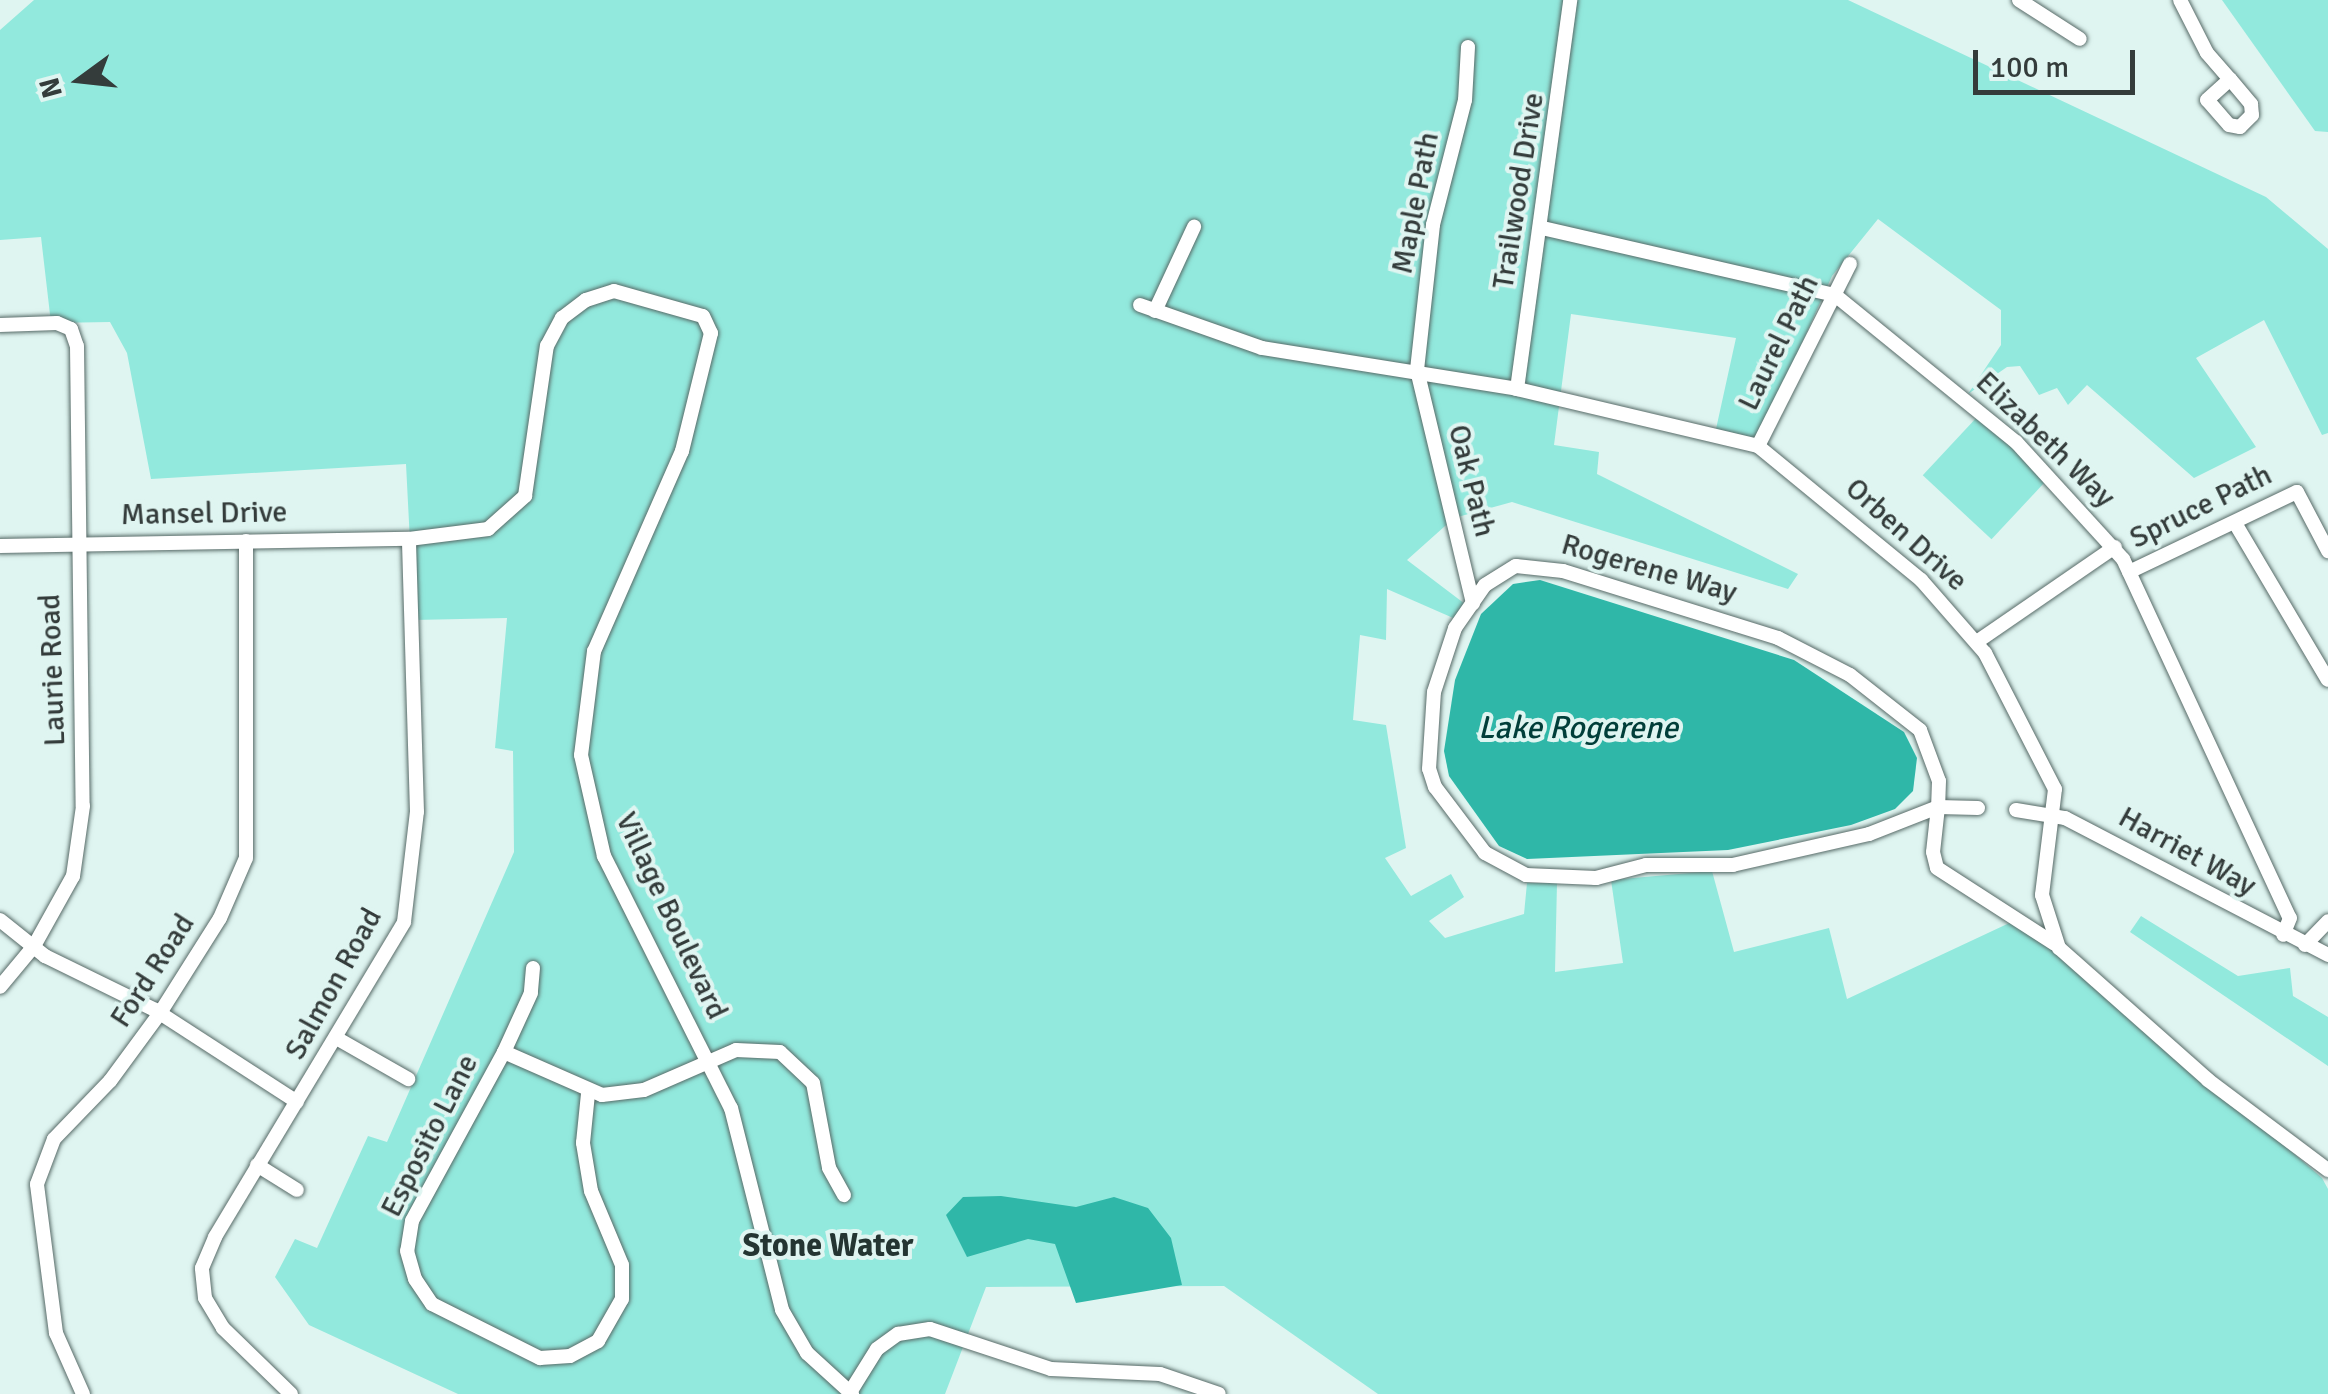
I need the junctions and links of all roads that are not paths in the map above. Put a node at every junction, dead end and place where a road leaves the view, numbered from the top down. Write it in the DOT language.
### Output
graph roads {
  1 [pos="1570,0"];
  2 [pos="2020,0"];
  3 [pos="2180,0"];
  4 [pos="2080,39"];
  5 [pos="1468,47"];
  6 [pos="2230,78"];
  7 [pos="1194,227"];
  8 [pos="1542,228"];
  9 [pos="1850,264"];
  10 [pos="1830,294"];
  11 [pos="1140,305"];
  12 [pos="1155,312"];
  13 [pos="0,325"];
  14 [pos="1417,370"];
  15 [pos="1516,389"];
  16 [pos="1758,446"];
  17 [pos="2235,523"];
  18 [pos="409,539"];
  19 [pos="246,541"];
  20 [pos="78,543"];
  21 [pos="0,546"];
  22 [pos="2115,548"];
  23 [pos="2328,551"];
  24 [pos="2129,572"];
  25 [pos="1472,603"];
  26 [pos="1978,641"];
  27 [pos="2328,680"];
  28 [pos="1938,807"];
  29 [pos="1978,808"];
  30 [pos="2016,810"];
  31 [pos="2053,817"];
  32 [pos="0,920"];
  33 [pos="2328,921"];
  34 [pos="2283,934"];
  35 [pos="2305,944"];
  36 [pos="34,946"];
  37 [pos="2059,948"];
  38 [pos="2328,955"];
  39 [pos="534,968"];
  40 [pos="0,987"];
  41 [pos="160,1013"];
  42 [pos="338,1038"];
  43 [pos="504,1052"];
  44 [pos="709,1060"];
  45 [pos="408,1078"];
  46 [pos="588,1094"];
  47 [pos="297,1102"];
  48 [pos="258,1165"];
  49 [pos="2328,1170"];
  50 [pos="297,1190"];
  51 [pos="844,1195"];
  52 [pos="1186,1390"];
  53 [pos="83,1394"];
  54 [pos="290,1394"];
  55 [pos="850,1394"];
  56 [pos="1219,1394"];
  1 -- 8 [label="street, Trailwood Drive"];
  2 -- 4 [label="street"];
  3 -- 6 [label="street"];
  5 -- 14 [label="street, Maple Path"];
  7 -- 12 [label="street"];
  8 -- 10 [label="street, Elizabeth Way"];
  8 -- 15 [label="street, Trailwood Drive"];
  9 -- 10 [label="street, Laurel Path"];
  10 -- 16 [label="street, Laurel Path"];
  10 -- 22 [label="street, Elizabeth Way"];
  11 -- 12 [label="street, Orben Drive"];
  12 -- 14 [label="street, Orben Drive"];
  13 -- 20 [label="street, Laurie Road"];
  14 -- 15 [label="street, Orben Drive"];
  14 -- 25 [label="street, Oak Path"];
  15 -- 16 [label="street, Orben Drive"];
  16 -- 26 [label="street, Orben Drive"];
  17 -- 23 [label="street, Spruce Path"];
  17 -- 24 [label="street, Spruce Path"];
  17 -- 27 [label="street"];
  18 -- 19 [label="street, Mansel Drive"];
  18 -- 42 [label="street, Salmon Road"];
  18 -- 44 [label="street, Village Boulevard"];
  19 -- 20 [label="street, Mansel Drive"];
  19 -- 41 [label="street, Ford Road"];
  20 -- 21 [label="street, Mansel Drive"];
  20 -- 36 [label="street, Laurie Road"];
  22 -- 24 [label="street, Elizabeth Way"];
  22 -- 26 [label="street, Spruce Path"];
  24 -- 34 [label="street, Elizabeth Way"];
  25 -- 28 [label="street, Rogerene Way"];
  25 -- 28 [label="street, Rogerene Way"];
  26 -- 31 [label="street, Orben Drive"];
  28 -- 29 [label="street"];
  28 -- 37 [label="street, Rogerene Way"];
  30 -- 31 [label="street, Harriet Way"];
  31 -- 34 [label="street, Harriet Way"];
  31 -- 37 [label="street, Orben Drive"];
  32 -- 36 [label="street"];
  33 -- 35 [label="street"];
  34 -- 35 [label="street, Harriet Way"];
  35 -- 38 [label="street, Harriet Way"];
  36 -- 40 [label="street, Laurie Road"];
  36 -- 41 [label="street"];
  37 -- 49 [label="street"];
  39 -- 43 [label="street, Esposito Lane"];
  41 -- 47 [label="street"];
  41 -- 53 [label="street, Ford Road"];
  42 -- 45 [label="street"];
  42 -- 47 [label="street, Salmon Road"];
  43 -- 46 [label="street"];
  43 -- 46 [label="street, Esposito Lane"];
  44 -- 46 [label="street"];
  44 -- 51 [label="street"];
  44 -- 55 [label="street, Village Boulevard"];
  47 -- 48 [label="street, Salmon Road"];
  48 -- 50 [label="street"];
  48 -- 54 [label="street, Salmon Road"];
  52 -- 55 [label="street"];
  52 -- 56 [label="street"];
}
